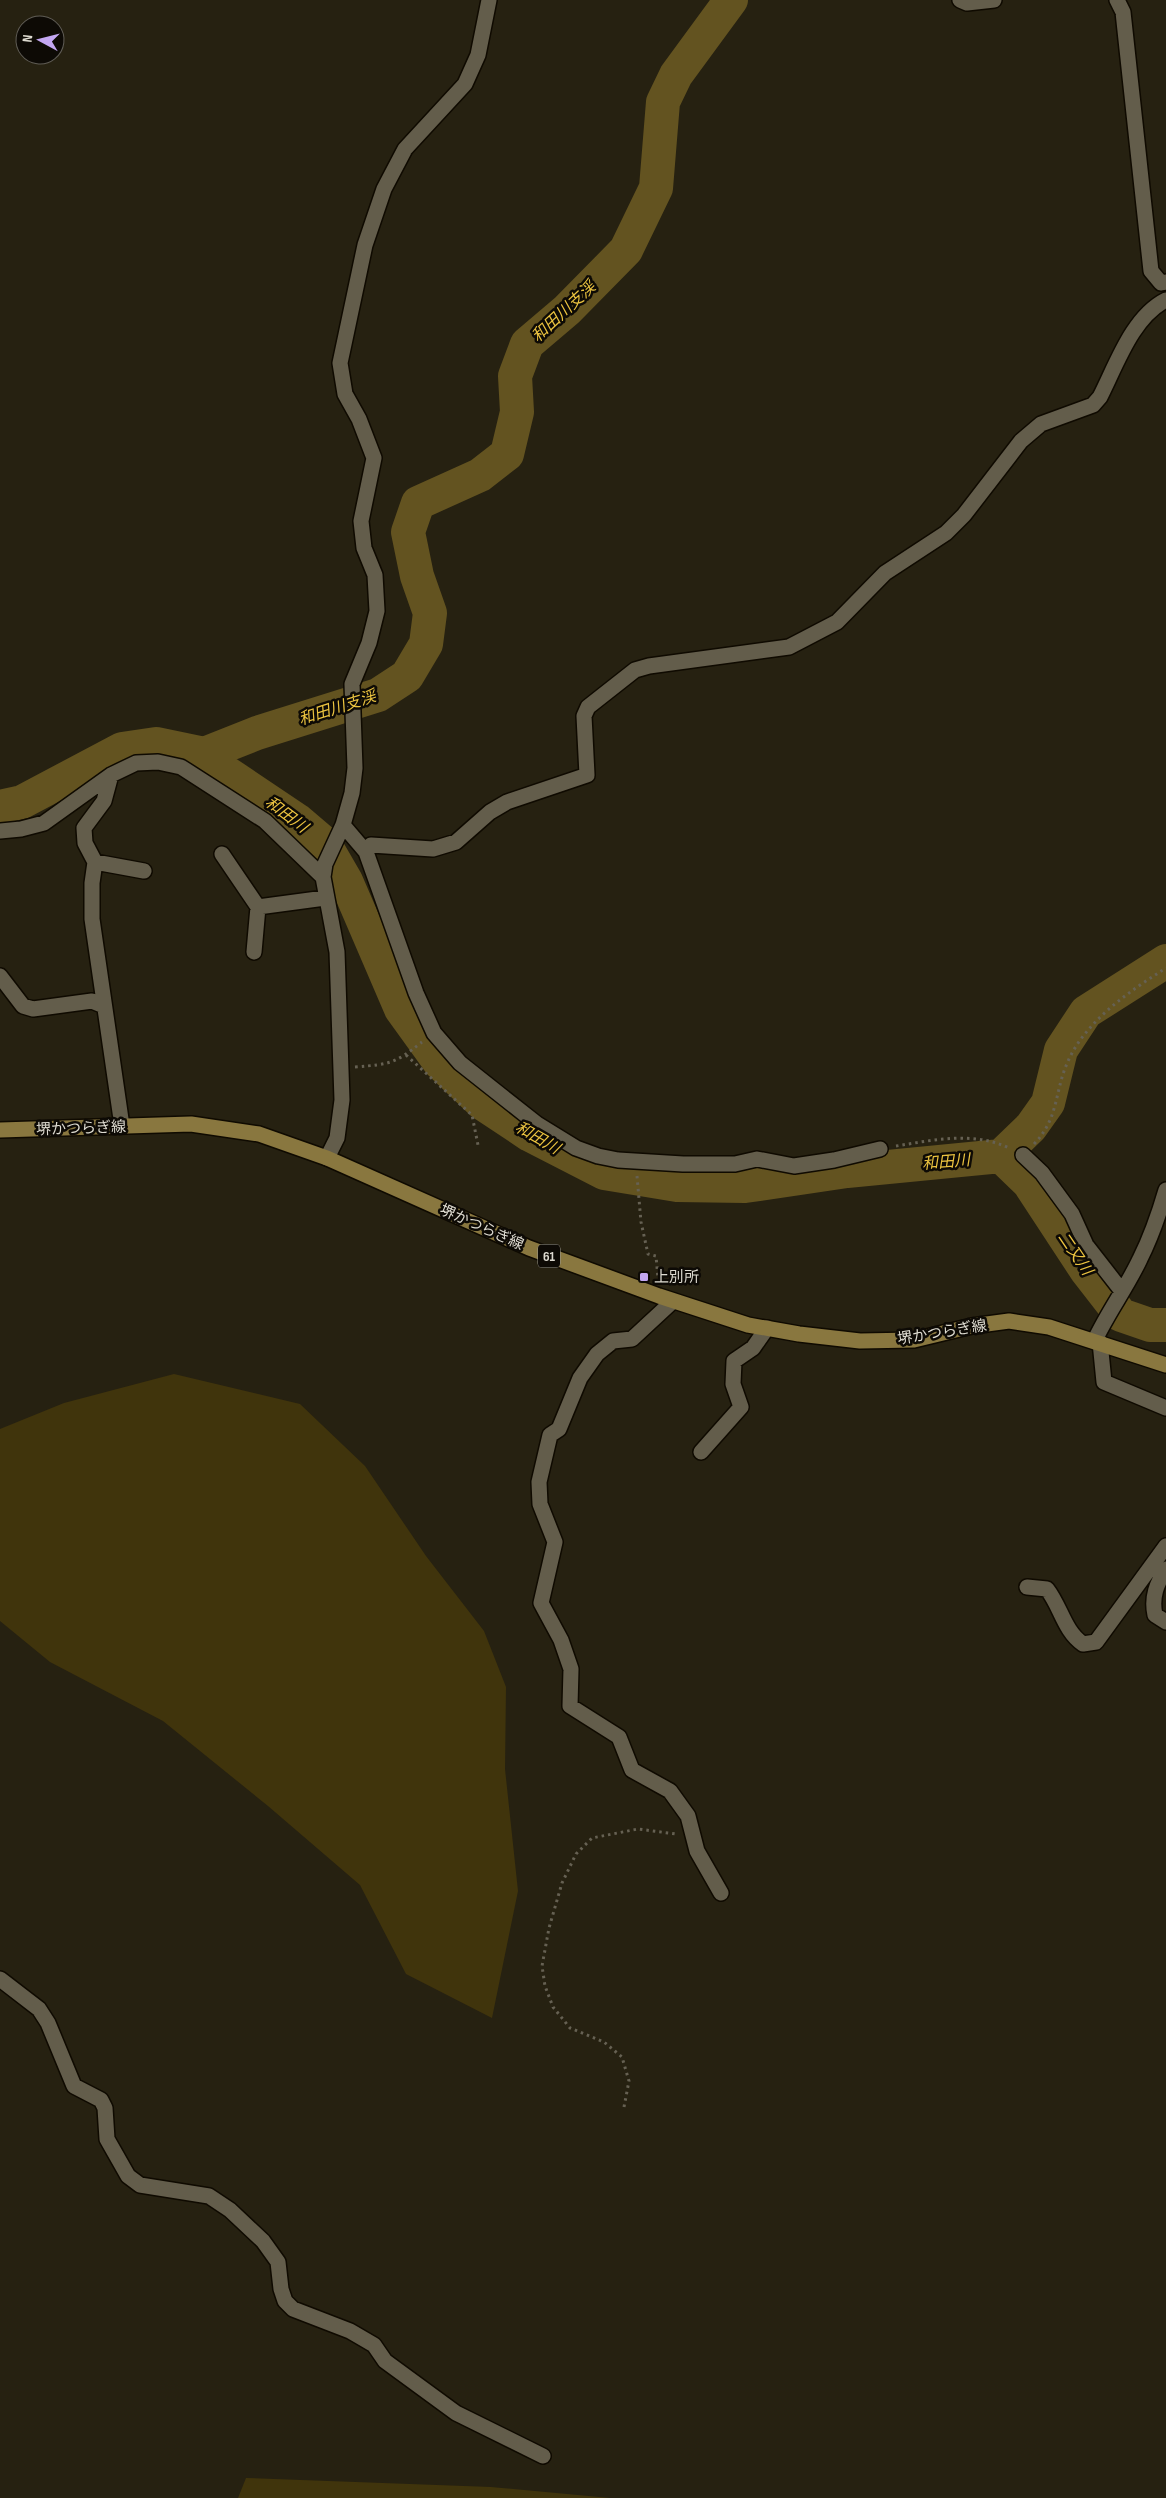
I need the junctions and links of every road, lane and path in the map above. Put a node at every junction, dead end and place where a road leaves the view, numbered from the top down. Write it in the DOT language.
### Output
graph roads {
  1 [pos="489,0"];
  2 [pos="960,0"];
  3 [pos="994,0"];
  4 [pos="1117,0"];
  5 [pos="1166,282"];
  6 [pos="1166,300"];
  7 [pos="111,775"];
  8 [pos="343,825"];
  9 [pos="0,831"];
  10 [pos="366,852"];
  11 [pos="222,854"];
  12 [pos="95,862"];
  13 [pos="144,871"];
  14 [pos="324,871"];
  15 [pos="325,898"];
  16 [pos="258,906"];
  17 [pos="254,952"];
  18 [pos="1166,968"];
  19 [pos="0,976"];
  20 [pos="104,1006"];
  21 [pos="413,1049"];
  22 [pos="406,1055"];
  23 [pos="341,1068"];
  24 [pos="122,1126"];
  25 [pos="0,1130"];
  26 [pos="478,1145"];
  27 [pos="880,1149"];
  28 [pos="1018,1153"];
  29 [pos="327,1158"];
  30 [pos="636,1189"];
  31 [pos="1166,1190"];
  32 [pos="1121,1290"];
  33 [pos="666,1298"];
  34 [pos="767,1328"];
  35 [pos="1097,1341"];
  36 [pos="1166,1365"];
  37 [pos="1166,1408"];
  38 [pos="701,1452"];
  39 [pos="1166,1546"];
  40 [pos="1166,1568"];
  41 [pos="1027,1587"];
  42 [pos="1166,1622"];
  43 [pos="694,1840"];
  44 [pos="720,1893"];
  45 [pos="0,1979"];
  46 [pos="624,2106"];
  47 [pos="543,2456"];
  1 -- 8 [label="street"];
  2 -- 3 [label="street"];
  4 -- 5 [label="street"];
  6 -- 10 [label="street"];
  7 -- 9 [label="street"];
  7 -- 12 [label="street"];
  7 -- 14 [label="street"];
  8 -- 10 [label="street"];
  8 -- 14 [label="street"];
  10 -- 27 [label="street"];
  11 -- 16 [label="street"];
  12 -- 13 [label="street"];
  12 -- 20 [label="street"];
  14 -- 15 [label="street"];
  15 -- 16 [label="street"];
  15 -- 23 [label="street"];
  16 -- 17 [label="street"];
  18 -- 28 [label="path"];
  19 -- 20 [label="street"];
  20 -- 24 [label="street"];
  21 -- 22 [label="path"];
  22 -- 23 [label="path"];
  22 -- 26 [label="path"];
  23 -- 29 [label="street"];
  24 -- 25 [label="main road, 堺かつらぎ線 / 61"];
  24 -- 29 [label="main road, 堺かつらぎ線 / 61"];
  27 -- 28 [label="path"];
  28 -- 32 [label="street"];
  29 -- 33 [label="main road, 堺かつらぎ線 / 61"];
  30 -- 33 [label="path"];
  31 -- 32 [label="street"];
  32 -- 35 [label="street"];
  33 -- 34 [label="main road, 堺かつらぎ線 / 61"];
  33 -- 43 [label="street"];
  34 -- 35 [label="main road, 堺かつらぎ線 / 61"];
  34 -- 38 [label="street"];
  35 -- 36 [label="main road, 堺かつらぎ線 / 61"];
  35 -- 37 [label="street"];
  39 -- 41 [label="street"];
  40 -- 42 [label="street"];
  43 -- 44 [label="street"];
  43 -- 46 [label="path"];
  45 -- 47 [label="street"];
}
